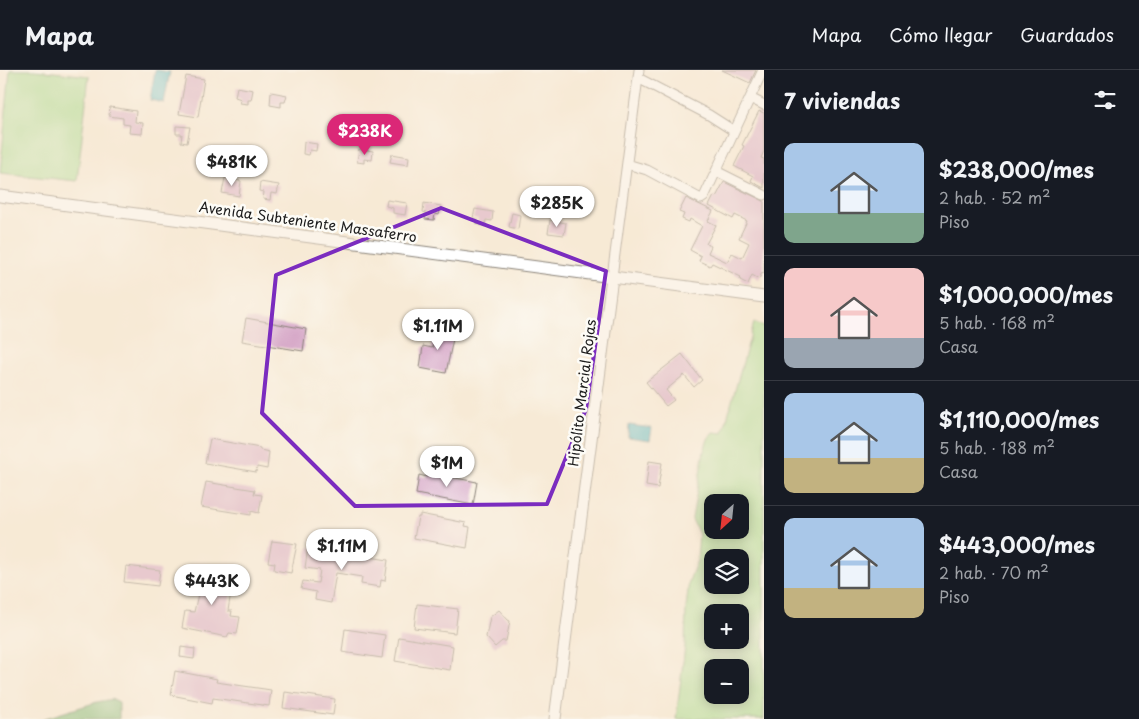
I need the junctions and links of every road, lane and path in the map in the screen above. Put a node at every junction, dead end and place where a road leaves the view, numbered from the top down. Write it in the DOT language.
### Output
graph roads {
  1 [pos="763,70"];
  2 [pos="639,74"];
  3 [pos="750,98"];
  4 [pos="764,105"];
  5 [pos="734,132"];
  6 [pos="627,164"];
  7 [pos="716,171"];
  8 [pos="764,195"];
  9 [pos="0,196"];
  10 [pos="612,277"];
  11 [pos="764,297"];
  12 [pos="555,719"];
  1 -- 3 [label="street"];
  2 -- 5 [label="street"];
  2 -- 6 [label="street, Hipólito Marcial Rojas"];
  3 -- 4 [label="street"];
  3 -- 5 [label="street"];
  5 -- 7 [label="street"];
  6 -- 7 [label="street"];
  6 -- 10 [label="street, Hipólito Marcial Rojas"];
  7 -- 8 [label="street"];
  9 -- 10 [label="main road, Avenida Subteniente Massaferro"];
  10 -- 11 [label="main road, Avenida Subteniente Massaferro"];
  10 -- 12 [label="main road, Hipólito Marcial Rojas"];
}
